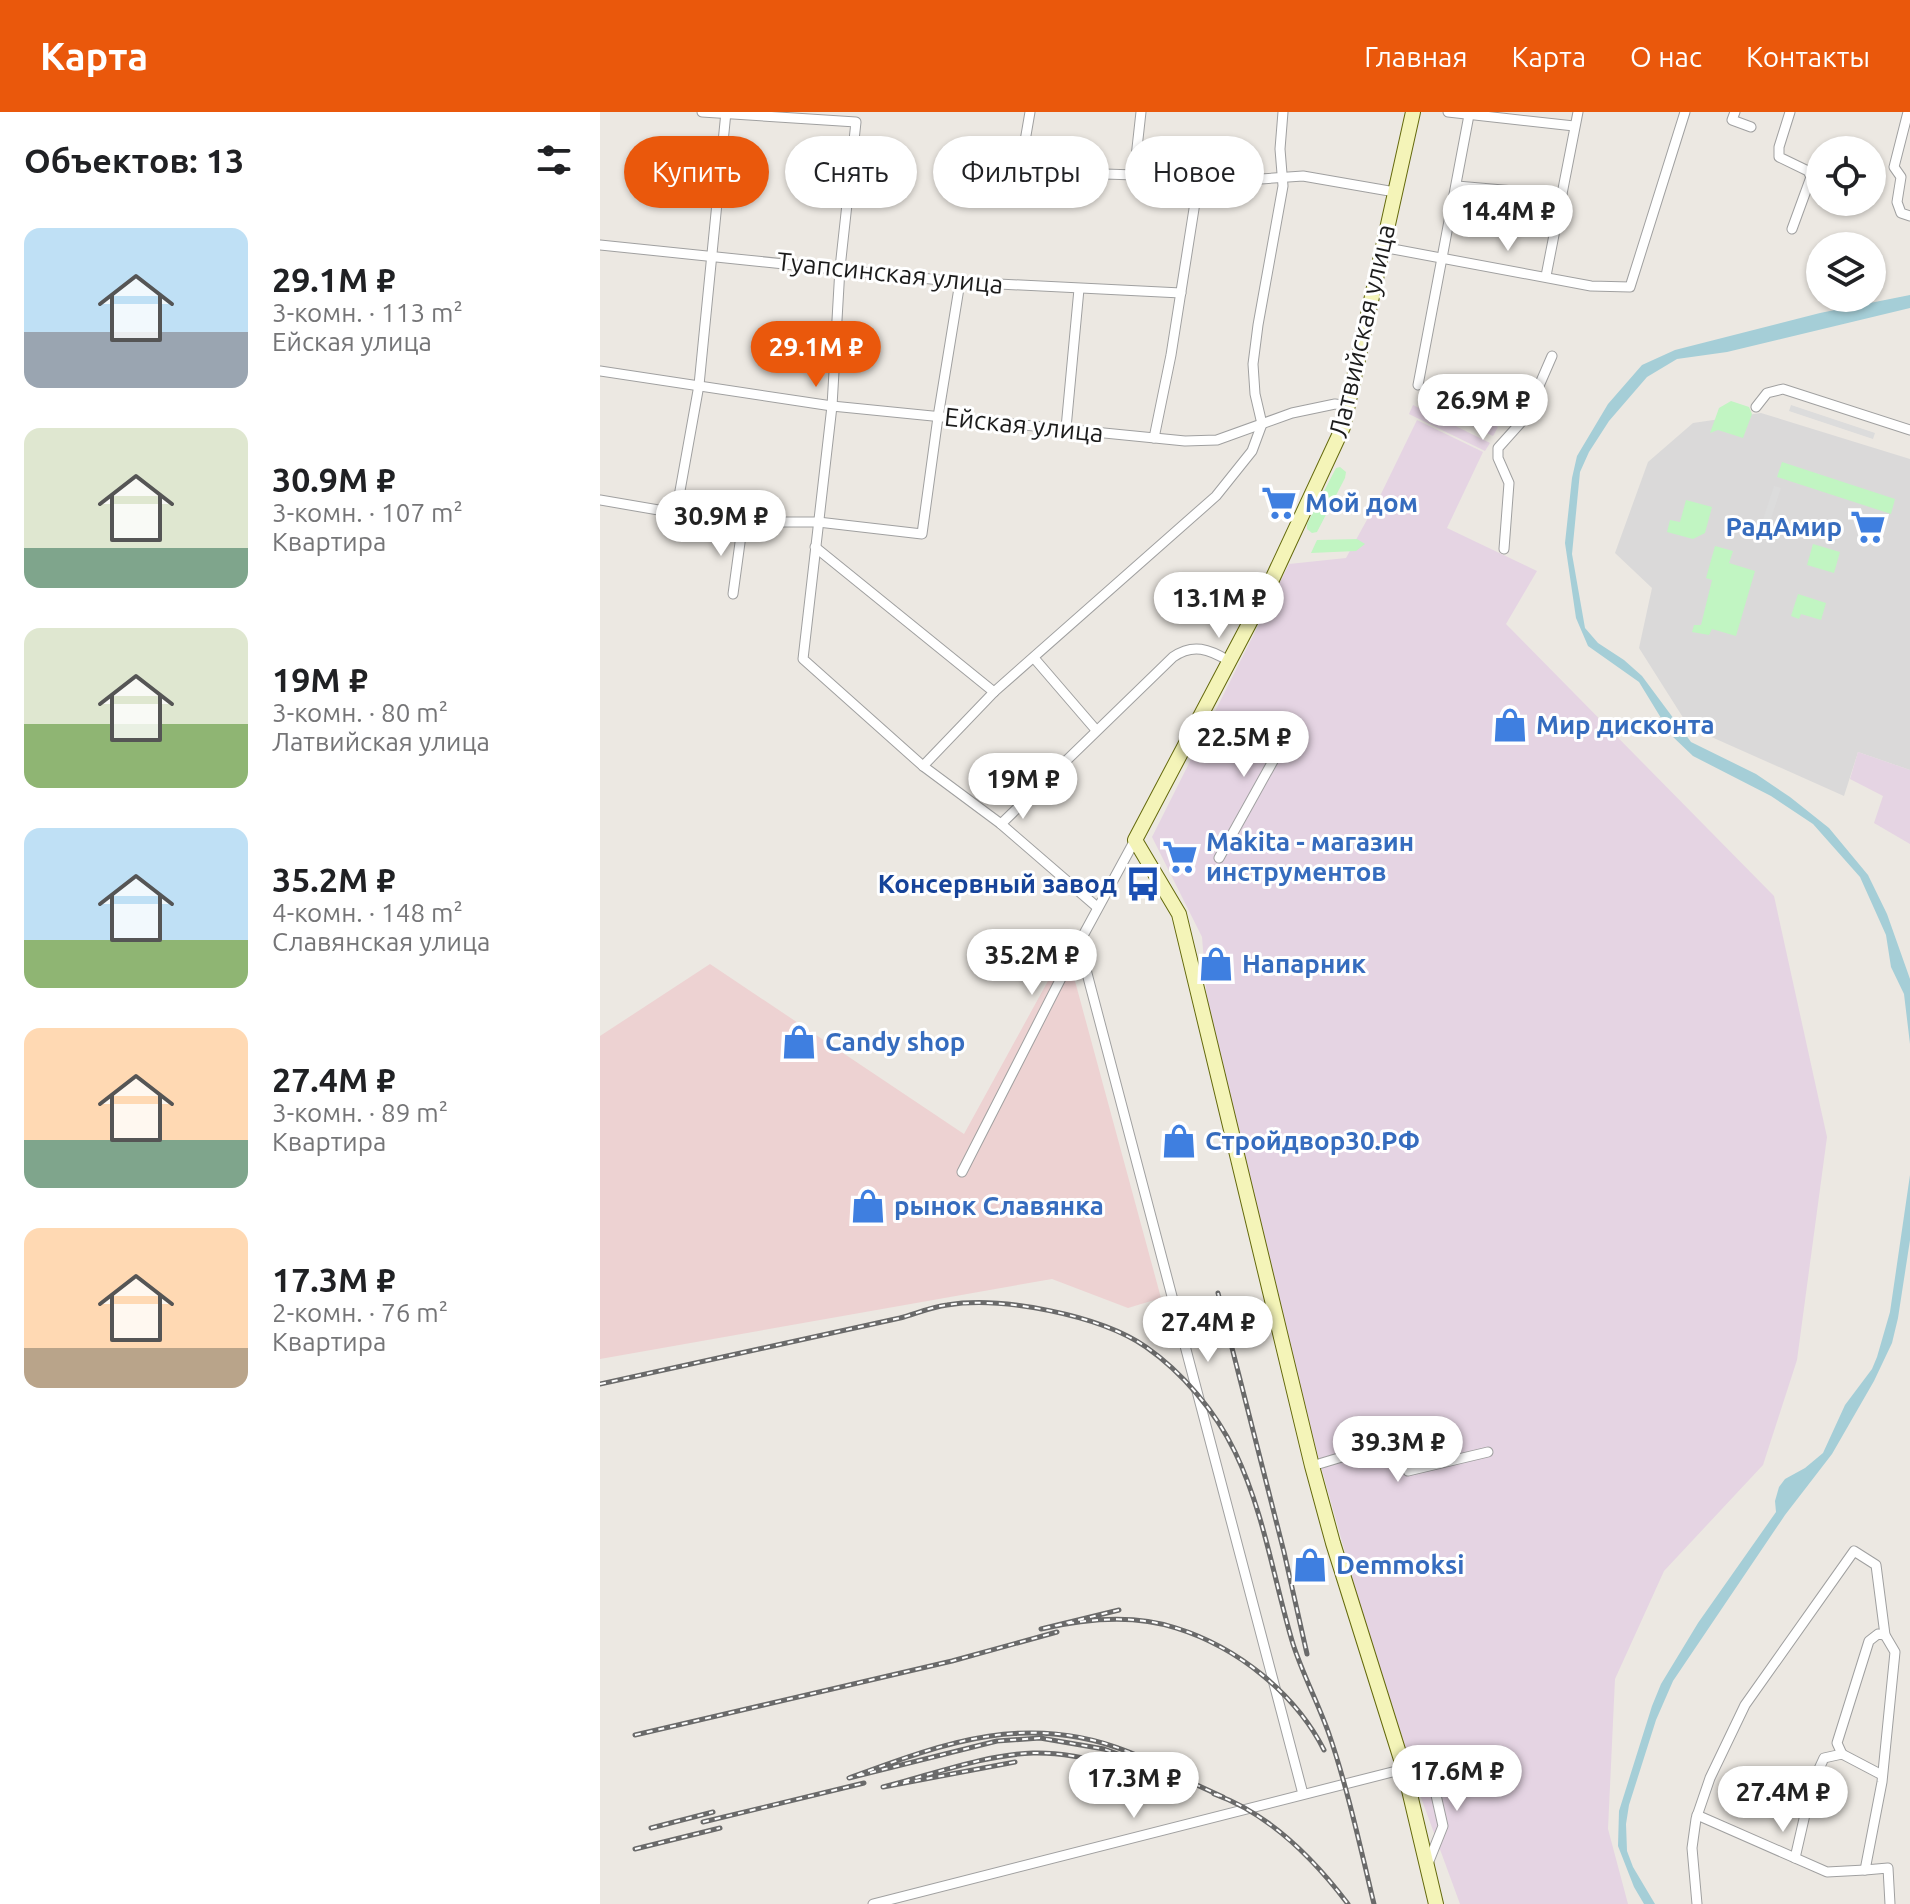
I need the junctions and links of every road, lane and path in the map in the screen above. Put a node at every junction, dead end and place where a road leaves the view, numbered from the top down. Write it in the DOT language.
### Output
graph roads {
  1 [pos="702,112"];
  2 [pos="1030,112"];
  3 [pos="1141,112"];
  4 [pos="1283,112"];
  5 [pos="1413,112"];
  6 [pos="1448,112"];
  7 [pos="1578,112"];
  8 [pos="1685,112"];
  9 [pos="1735,112"];
  10 [pos="1790,112"];
  11 [pos="1908,112"];
  12 [pos="726,113"];
  13 [pos="1469,115"];
  14 [pos="1574,126"];
  15 [pos="1751,127"];
  16 [pos="1138,136"];
  17 [pos="1125,175"];
  18 [pos="1283,177"];
  19 [pos="1264,179"];
  20 [pos="1457,186"];
  21 [pos="1395,192"];
  22 [pos="1562,195"];
  23 [pos="1194,208"];
  24 [pos="1910,216"];
  25 [pos="1792,229"];
  26 [pos="600,245"];
  27 [pos="1382,247"];
  28 [pos="712,255"];
  29 [pos="1440,258"];
  30 [pos="840,268"];
  31 [pos="1546,276"];
  32 [pos="960,282"];
  33 [pos="1079,289"];
  34 [pos="1181,293"];
  35 [pos="1552,356"];
  36 [pos="600,371"];
  37 [pos="699,385"];
  38 [pos="1418,385"];
  39 [pos="832,406"];
  40 [pos="1349,406"];
  41 [pos="1756,407"];
  42 [pos="938,417"];
  43 [pos="1262,424"];
  44 [pos="1066,428"];
  45 [pos="1910,430"];
  46 [pos="1154,438"];
  47 [pos="600,500"];
  48 [pos="676,513"];
  49 [pos="818,522"];
  50 [pos="742,528"];
  51 [pos="815,547"];
  52 [pos="1504,549"];
  53 [pos="733,594"];
  54 [pos="1034,658"];
  55 [pos="1229,661"];
  56 [pos="994,692"];
  57 [pos="1197,722"];
  58 [pos="1096,730"];
  59 [pos="923,766"];
  60 [pos="1001,824"];
  61 [pos="1135,840"];
  62 [pos="1219,858"];
  63 [pos="1097,907"];
  64 [pos="1079,943"];
  65 [pos="962,1172"];
  66 [pos="1488,1452"];
  67 [pos="1312,1466"];
  68 [pos="1885,1635"];
  69 [pos="1842,1754"];
  70 [pos="1427,1755"];
  71 [pos="1404,1769"];
  72 [pos="1882,1775"];
  73 [pos="1303,1794"];
  74 [pos="1697,1815"];
  75 [pos="1795,1858"];
  76 [pos="1427,1866"];
  77 [pos="1865,1870"];
  78 [pos="873,1904"];
  79 [pos="1436,1904"];
  80 [pos="1697,1904"];
  81 [pos="1890,1904"];
  1 -- 12 [label="street"];
  2 -- 17 [label="street"];
  3 -- 16 [label="street"];
  4 -- 18 [label="street"];
  5 -- 21 [label="main road, Латвийская улица"];
  6 -- 13 [label="street"];
  7 -- 14 [label="street"];
  8 -- 31 [label="street"];
  9 -- 15 [label="street"];
  10 -- 25 [label="street"];
  11 -- 24 [label="street"];
  12 -- 28 [label="street"];
  12 -- 30 [label="street"];
  13 -- 14 [label="street"];
  13 -- 20 [label="street"];
  14 -- 22 [label="street"];
  18 -- 19 [label="street"];
  18 -- 21 [label="street"];
  18 -- 43 [label="street"];
  20 -- 22 [label="street"];
  20 -- 29 [label="street"];
  21 -- 27 [label="main road, Латвийская улица"];
  22 -- 31 [label="street"];
  23 -- 34 [label="street"];
  26 -- 28 [label="street, Туапсинская улица"];
  27 -- 29 [label="street"];
  27 -- 40 [label="main road, Латвийская улица"];
  28 -- 30 [label="street, Туапсинская улица"];
  28 -- 37 [label="street"];
  29 -- 31 [label="street"];
  29 -- 38 [label="street"];
  30 -- 32 [label="street, Туапсинская улица"];
  30 -- 39 [label="street"];
  32 -- 33 [label="street, Туапсинская улица"];
  32 -- 42 [label="street"];
  33 -- 34 [label="street, Туапсинская улица"];
  33 -- 44 [label="street"];
  34 -- 46 [label="street"];
  35 -- 52 [label="street"];
  36 -- 37 [label="street, Ейская улица"];
  37 -- 39 [label="street, Ейская улица"];
  37 -- 48 [label="street"];
  39 -- 42 [label="street, Ейская улица"];
  39 -- 49 [label="street"];
  40 -- 43 [label="street, Ейская улица"];
  40 -- 55 [label="main road, Латвийская улица"];
  41 -- 45 [label="street"];
  42 -- 44 [label="street, Ейская улица"];
  42 -- 49 [label="street"];
  43 -- 46 [label="street, Ейская улица"];
  43 -- 54 [label="street"];
  44 -- 46 [label="street, Ейская улица"];
  47 -- 48 [label="street"];
  48 -- 50 [label="street"];
  49 -- 50 [label="street"];
  49 -- 51 [label="street"];
  50 -- 53 [label="street"];
  51 -- 56 [label="street"];
  51 -- 59 [label="street"];
  54 -- 56 [label="street"];
  54 -- 58 [label="street"];
  55 -- 57 [label="main road, Латвийская улица"];
  55 -- 58 [label="street"];
  56 -- 59 [label="street"];
  57 -- 61 [label="main road, Латвийская улица"];
  57 -- 62 [label="street"];
  58 -- 60 [label="street"];
  59 -- 60 [label="street"];
  60 -- 63 [label="street"];
  61 -- 63 [label="street"];
  61 -- 67 [label="main road"];
  63 -- 64 [label="street"];
  64 -- 65 [label="street"];
  64 -- 73 [label="street"];
  66 -- 67 [label="street"];
  67 -- 71 [label="main road"];
  68 -- 69 [label="street"];
  68 -- 72 [label="street"];
  68 -- 74 [label="street"];
  69 -- 72 [label="street"];
  69 -- 75 [label="street"];
  70 -- 76 [label="street"];
  71 -- 73 [label="street"];
  71 -- 76 [label="main road"];
  72 -- 77 [label="street"];
  73 -- 78 [label="street"];
  74 -- 75 [label="street"];
  74 -- 80 [label="street"];
  75 -- 77 [label="street"];
  76 -- 79 [label="main road"];
  77 -- 81 [label="street"];
}
